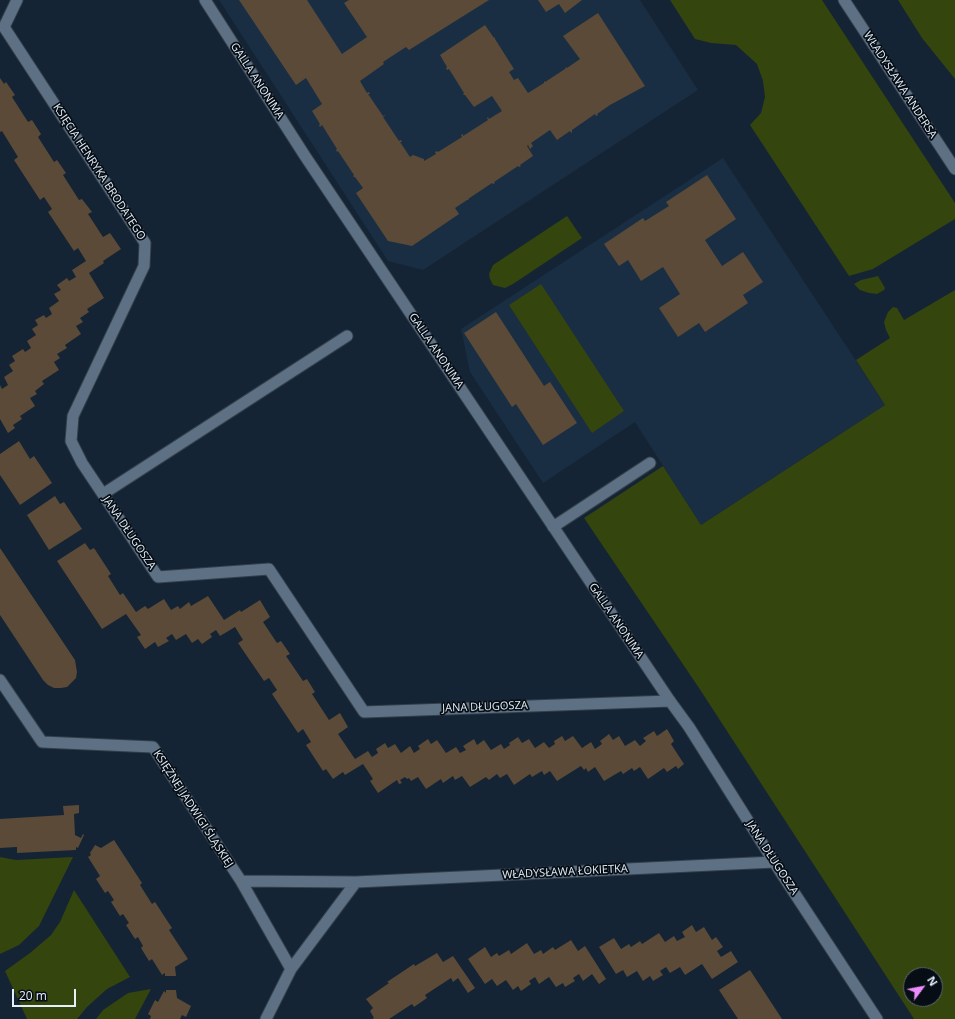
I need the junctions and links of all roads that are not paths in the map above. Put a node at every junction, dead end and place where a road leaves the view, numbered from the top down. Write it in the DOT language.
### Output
graph roads {
  1 [pos="17,0"];
  2 [pos="205,0"];
  3 [pos="844,0"];
  4 [pos="955,169"];
  5 [pos="347,336"];
  6 [pos="72,441"];
  7 [pos="650,463"];
  8 [pos="103,494"];
  9 [pos="553,527"];
  10 [pos="0,680"];
  11 [pos="670,701"];
  12 [pos="774,862"];
  13 [pos="240,881"];
  14 [pos="356,882"];
  15 [pos="291,969"];
  16 [pos="266,1019"];
  17 [pos="877,1019"];
  1 -- 6 [label="street, KSIĘCIA HENRYKA BRODATEGO"];
  2 -- 9 [label="street, GALLA ANONIMA"];
  3 -- 4 [label="street, WŁADYSŁAWA ANDERSA"];
  5 -- 8 [label="street"];
  6 -- 8 [label="street, JANA DŁUGOSZA"];
  7 -- 9 [label="street"];
  8 -- 11 [label="street, JANA DŁUGOSZA"];
  9 -- 11 [label="street, GALLA ANONIMA"];
  10 -- 13 [label="street, KSIĘŻNEJ JADWIGI ŚLĄSKIEJ"];
  11 -- 12 [label="street, JANA DŁUGOSZA"];
  12 -- 14 [label="street, WŁADYSŁAWA ŁOKIETKA"];
  12 -- 17 [label="street, JANA DŁUGOSZA"];
  13 -- 14 [label="street, WŁADYSŁAWA ŁOKIETKA"];
  13 -- 15 [label="street, KSIĘŻNEJ JADWIGI ŚLĄSKIEJ"];
  14 -- 15 [label="street"];
  15 -- 16 [label="street"];
}
